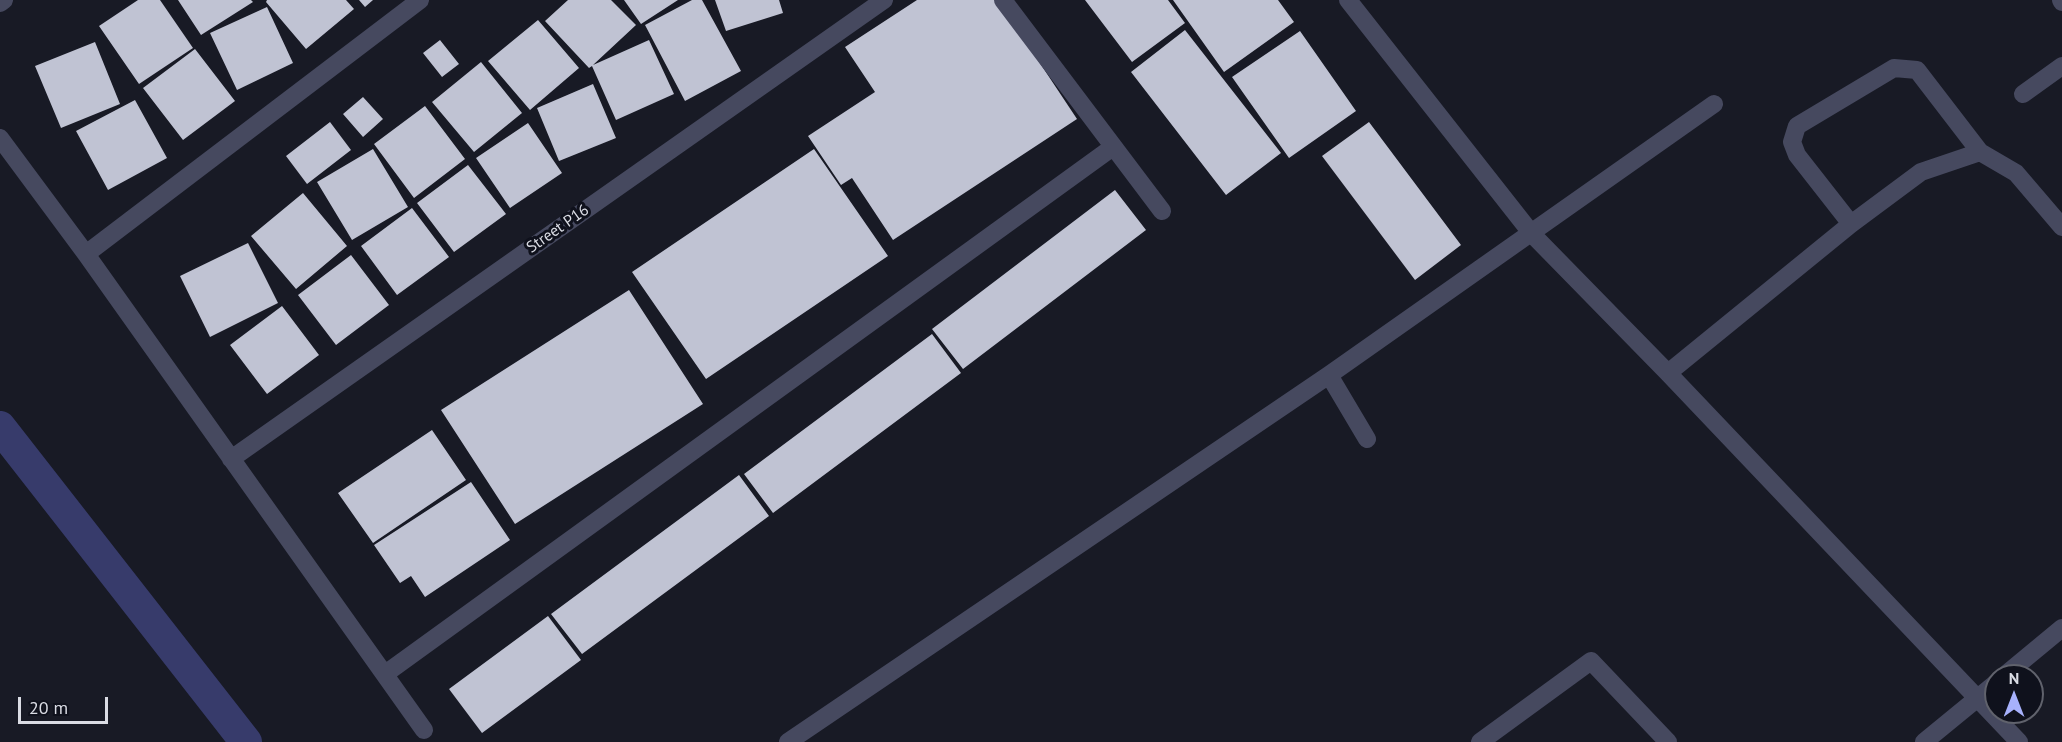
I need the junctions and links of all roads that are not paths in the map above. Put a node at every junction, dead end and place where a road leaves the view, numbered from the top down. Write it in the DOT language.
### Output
graph roads {
  1 [pos="4,0"];
  2 [pos="420,0"];
  3 [pos="884,0"];
  4 [pos="1003,0"];
  5 [pos="1348,0"];
  6 [pos="0,3"];
  7 [pos="2062,66"];
  8 [pos="2023,94"];
  9 [pos="1714,104"];
  10 [pos="0,138"];
  11 [pos="1113,147"];
  12 [pos="1980,152"];
  13 [pos="1162,211"];
  14 [pos="1851,224"];
  15 [pos="2062,227"];
  16 [pos="1532,234"];
  17 [pos="86,254"];
  18 [pos="1668,373"];
  19 [pos="1329,375"];
  20 [pos="1367,439"];
  21 [pos="231,459"];
  22 [pos="2062,628"];
  23 [pos="2018,664"];
  24 [pos="385,674"];
  25 [pos="1984,693"];
  26 [pos="1976,699"];
  27 [pos="424,730"];
  28 [pos="788,742"];
  29 [pos="1480,742"];
  30 [pos="1668,742"];
  31 [pos="1924,742"];
  32 [pos="2019,742"];
  1 -- 6 [label="street"];
  2 -- 17 [label="street"];
  3 -- 21 [label="street, Street P16"];
  4 -- 11 [label="street"];
  5 -- 16 [label="street"];
  7 -- 8 [label="street"];
  9 -- 16 [label="street"];
  10 -- 17 [label="street"];
  11 -- 13 [label="street"];
  11 -- 24 [label="street"];
  12 -- 14 [label="street"];
  12 -- 14 [label="street"];
  12 -- 15 [label="street"];
  14 -- 18 [label="street"];
  16 -- 18 [label="street"];
  16 -- 19 [label="street"];
  17 -- 21 [label="street"];
  18 -- 26 [label="street"];
  19 -- 20 [label="street"];
  19 -- 28 [label="street"];
  21 -- 24 [label="street"];
  22 -- 23 [label="street"];
  24 -- 27 [label="street"];
  25 -- 26 [label="street"];
  26 -- 31 [label="street"];
  26 -- 32 [label="street"];
  29 -- 30 [label="street"];
}
